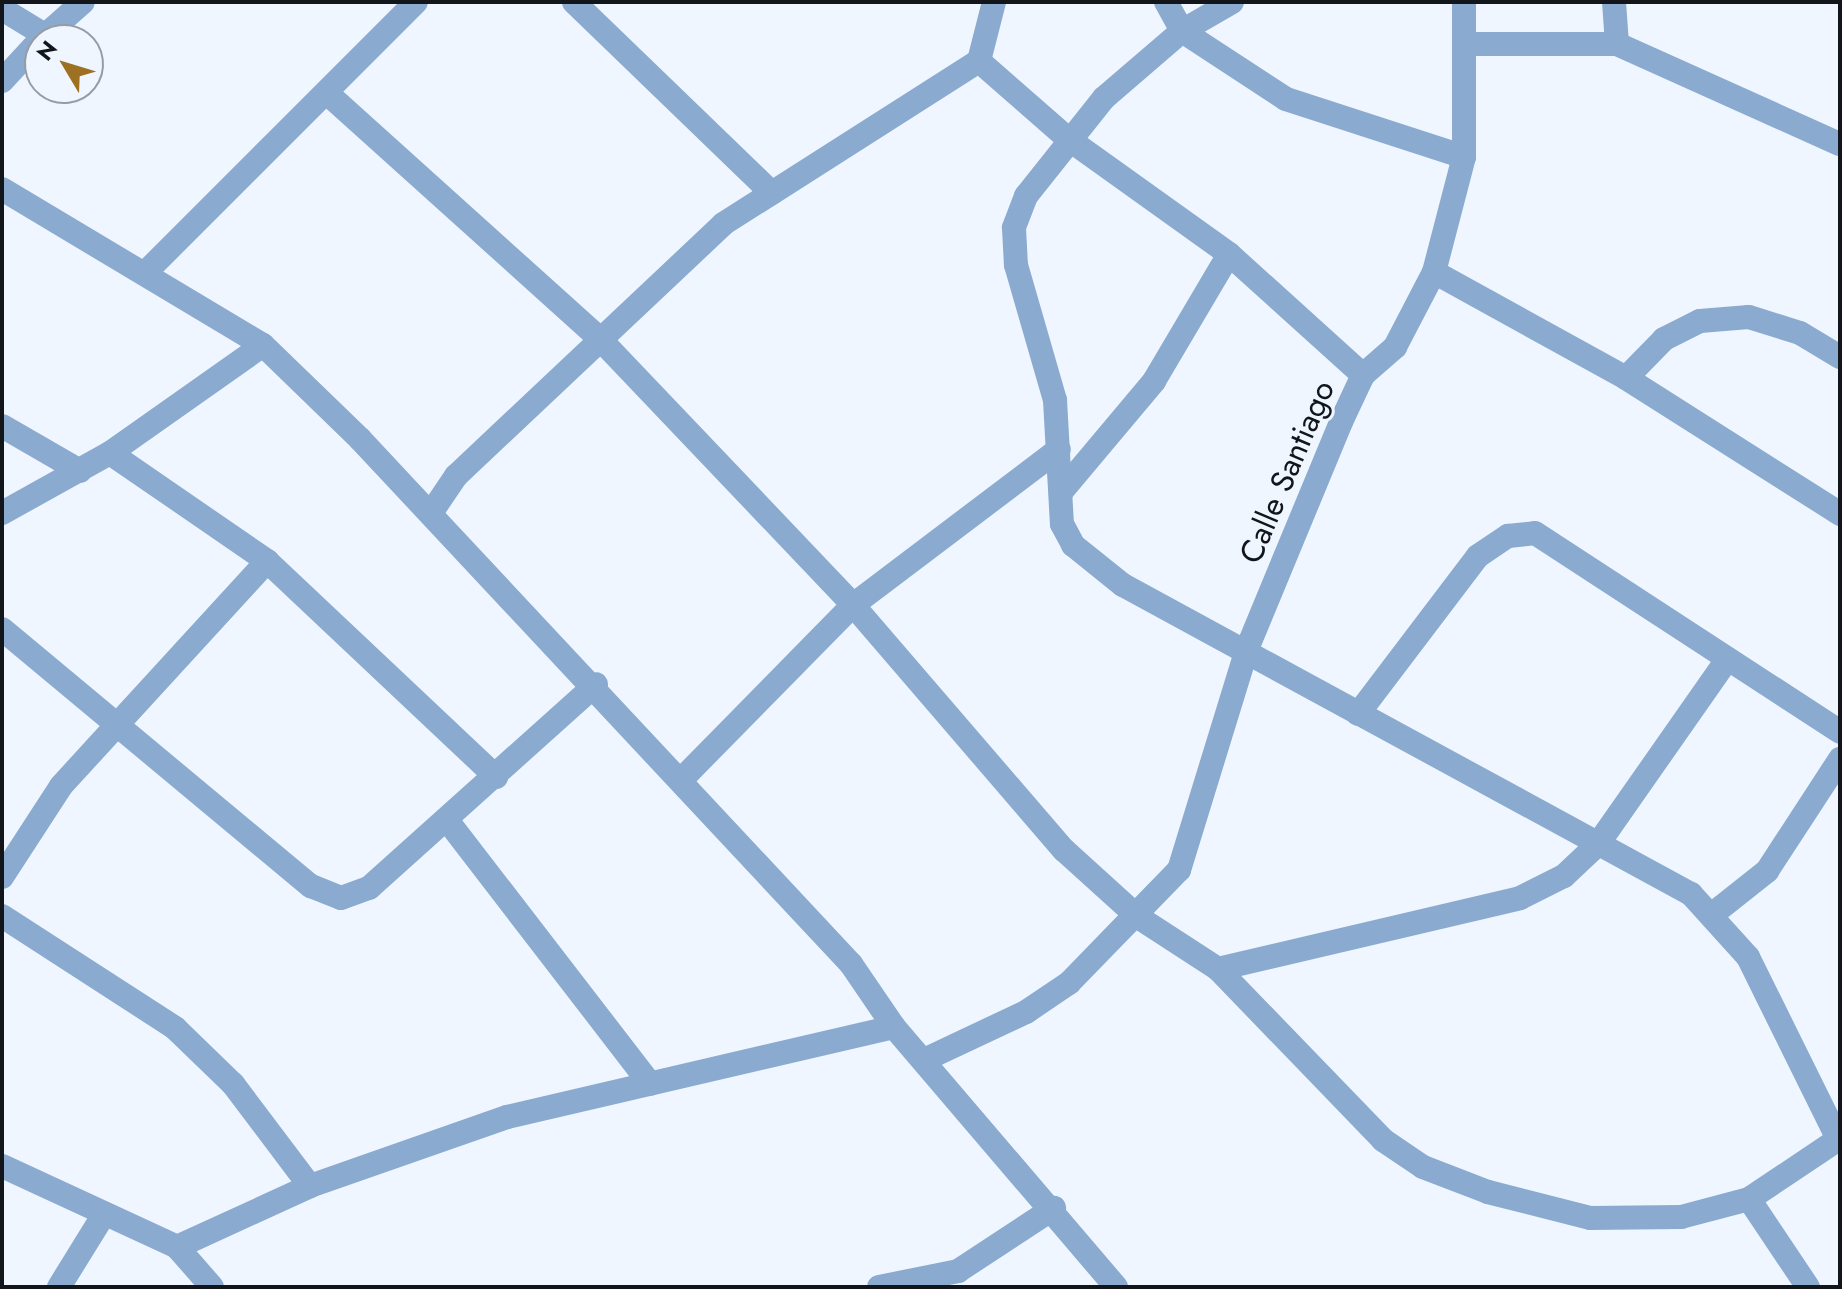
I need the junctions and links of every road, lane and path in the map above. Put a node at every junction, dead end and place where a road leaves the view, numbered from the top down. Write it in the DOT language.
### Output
graph roads {
  1 [pos="83,2"];
  2 [pos="416,2"];
  3 [pos="574,2"];
  4 [pos="994,2"];
  5 [pos="1166,2"];
  6 [pos="1232,2"];
  7 [pos="1464,2"];
  8 [pos="1614,2"];
  9 [pos="2,9"];
  10 [pos="58,24"];
  11 [pos="24,25"];
  12 [pos="1182,31"];
  13 [pos="1468,44"];
  14 [pos="1617,44"];
  15 [pos="24,57"];
  16 [pos="979,61"];
  17 [pos="2,81"];
  18 [pos="328,94"];
  19 [pos="1067,138"];
  20 [pos="1840,144"];
  21 [pos="1464,157"];
  22 [pos="2,189"];
  23 [pos="772,193"];
  24 [pos="1229,254"];
  25 [pos="147,271"];
  26 [pos="1434,272"];
  27 [pos="599,338"];
  28 [pos="263,345"];
  29 [pos="1840,357"];
  30 [pos="1363,375"];
  31 [pos="1626,378"];
  32 [pos="2,426"];
  33 [pos="1059,449"];
  34 [pos="110,453"];
  35 [pos="80,471"];
  36 [pos="1061,492"];
  37 [pos="2,513"];
  38 [pos="431,513"];
  39 [pos="1840,514"];
  40 [pos="267,561"];
  41 [pos="853,605"];
  42 [pos="2,629"];
  43 [pos="1247,649"];
  44 [pos="1727,660"];
  45 [pos="596,684"];
  46 [pos="1358,714"];
  47 [pos="119,722"];
  48 [pos="1840,732"];
  49 [pos="1840,759"];
  50 [pos="496,777"];
  51 [pos="682,779"];
  52 [pos="447,820"];
  53 [pos="1598,844"];
  54 [pos="2,877"];
  55 [pos="1714,913"];
  56 [pos="2,916"];
  57 [pos="1138,917"];
  58 [pos="1218,969"];
  59 [pos="894,1027"];
  60 [pos="924,1060"];
  61 [pos="650,1084"];
  62 [pos="1839,1139"];
  63 [pos="2,1166"];
  64 [pos="310,1186"];
  65 [pos="1749,1199"];
  66 [pos="1054,1208"];
  67 [pos="104,1214"];
  68 [pos="177,1247"];
  69 [pos="59,1287"];
  70 [pos="212,1287"];
  71 [pos="879,1287"];
  72 [pos="1116,1287"];
  73 [pos="1808,1287"];
  1 -- 10 [label="street"];
  2 -- 18 [label="street"];
  3 -- 23 [label="street"];
  4 -- 16 [label="street"];
  5 -- 12 [label="street"];
  6 -- 12 [label="street"];
  7 -- 13 [label="street, Calle Santiago"];
  8 -- 14 [label="street"];
  9 -- 11 [label="street"];
  12 -- 19 [label="street"];
  12 -- 21 [label="street"];
  13 -- 14 [label="street"];
  13 -- 21 [label="street, Calle Santiago"];
  14 -- 20 [label="street"];
  15 -- 17 [label="street"];
  16 -- 19 [label="street"];
  16 -- 23 [label="street"];
  18 -- 25 [label="street"];
  18 -- 27 [label="street"];
  19 -- 24 [label="street"];
  19 -- 33 [label="street"];
  21 -- 26 [label="street, Calle Santiago"];
  22 -- 25 [label="street"];
  23 -- 27 [label="street"];
  24 -- 30 [label="street"];
  24 -- 36 [label="street"];
  25 -- 28 [label="street"];
  26 -- 30 [label="street, Calle Santiago"];
  26 -- 31 [label="street"];
  27 -- 38 [label="street"];
  27 -- 41 [label="street"];
  28 -- 34 [label="street"];
  28 -- 38 [label="street"];
  29 -- 31 [label="street"];
  30 -- 43 [label="street, Calle Santiago"];
  31 -- 39 [label="street"];
  32 -- 35 [label="street"];
  33 -- 36 [label="street"];
  33 -- 41 [label="street"];
  34 -- 35 [label="street"];
  34 -- 40 [label="street"];
  35 -- 37 [label="street"];
  36 -- 43 [label="street"];
  38 -- 45 [label="street"];
  40 -- 47 [label="street"];
  40 -- 50 [label="street"];
  41 -- 51 [label="street"];
  41 -- 57 [label="street"];
  42 -- 47 [label="street"];
  43 -- 46 [label="street"];
  43 -- 57 [label="street, Calle Santiago"];
  44 -- 46 [label="street"];
  44 -- 48 [label="street"];
  44 -- 53 [label="street"];
  45 -- 50 [label="street"];
  45 -- 51 [label="street"];
  46 -- 53 [label="street"];
  47 -- 52 [label="street"];
  47 -- 54 [label="street"];
  49 -- 55 [label="street"];
  50 -- 52 [label="street"];
  51 -- 59 [label="street"];
  52 -- 61 [label="street"];
  53 -- 55 [label="street"];
  53 -- 58 [label="street"];
  55 -- 62 [label="street"];
  56 -- 64 [label="street"];
  57 -- 58 [label="street"];
  57 -- 60 [label="street, Calle Santiago"];
  58 -- 65 [label="street"];
  59 -- 60 [label="street"];
  59 -- 61 [label="street"];
  60 -- 66 [label="street"];
  61 -- 64 [label="street"];
  62 -- 65 [label="street"];
  63 -- 67 [label="street"];
  64 -- 68 [label="street"];
  65 -- 73 [label="street"];
  66 -- 71 [label="street"];
  66 -- 72 [label="street"];
  67 -- 68 [label="street"];
  67 -- 69 [label="street"];
  68 -- 70 [label="street"];
}
